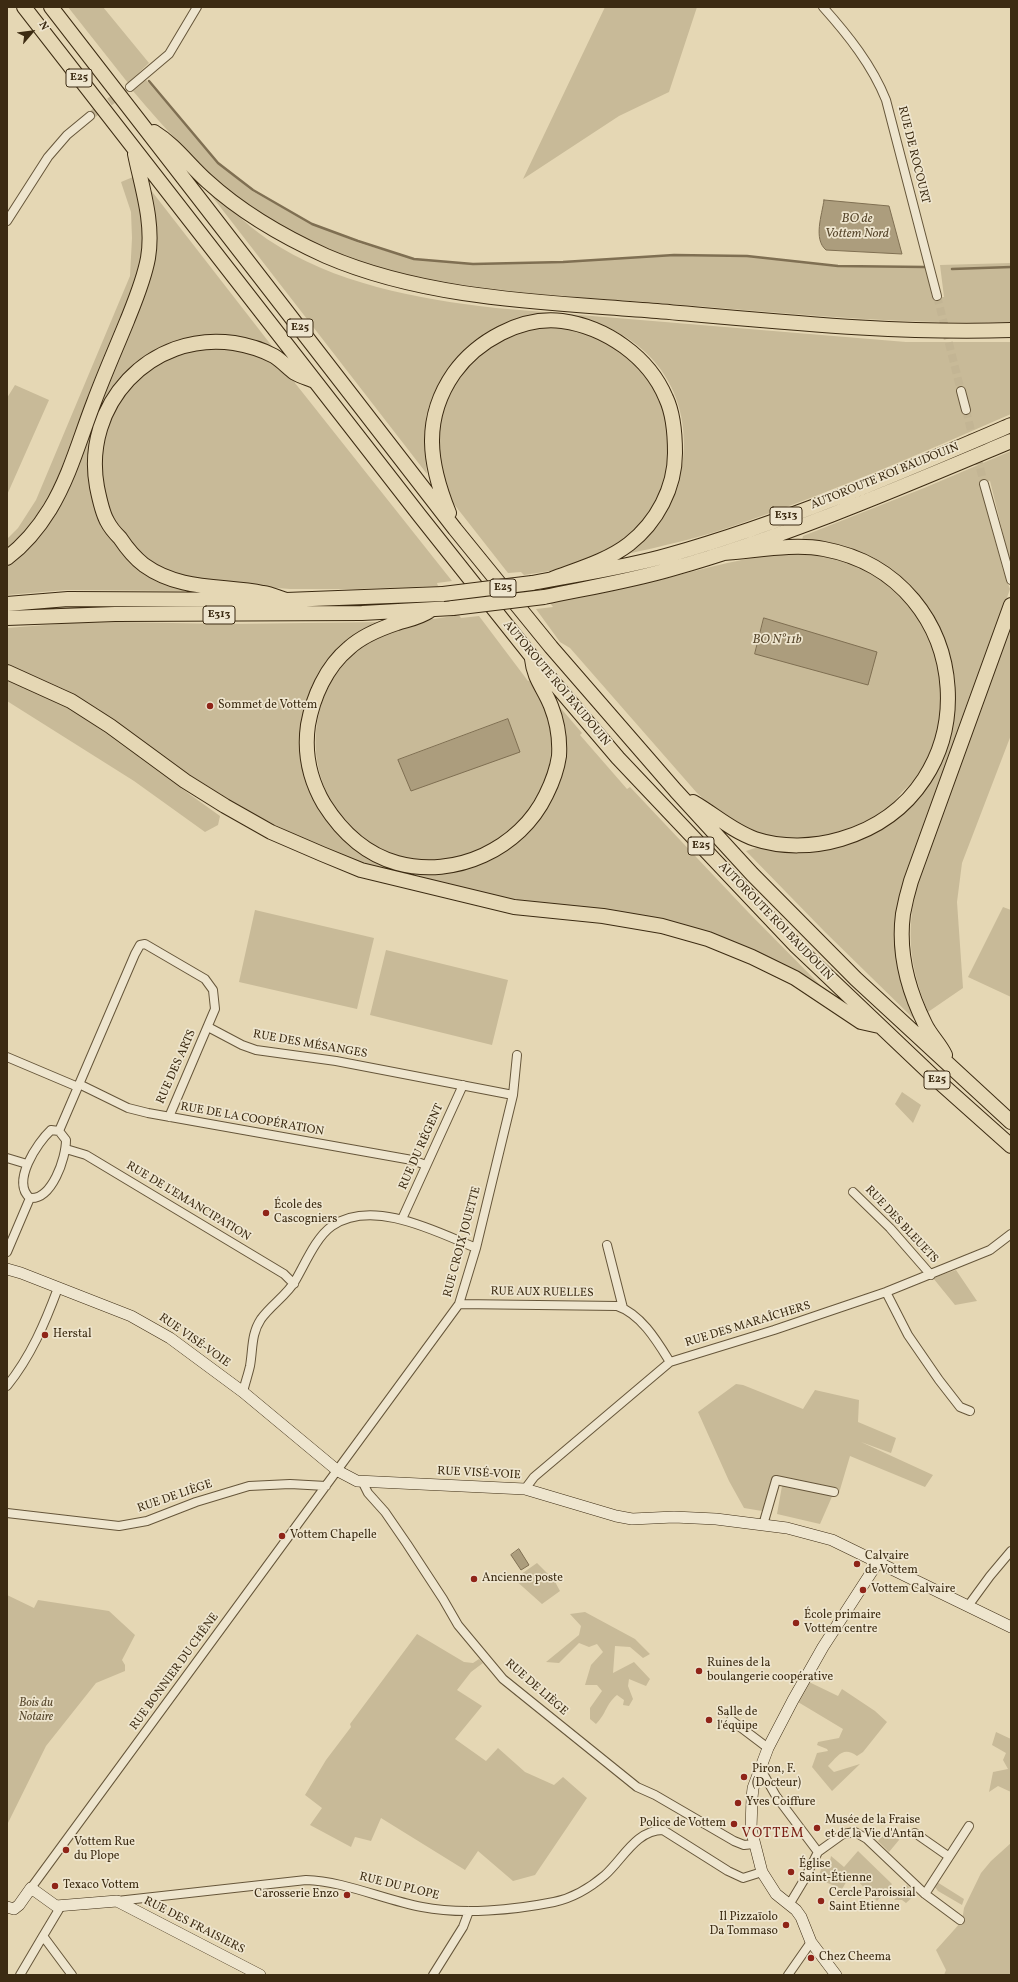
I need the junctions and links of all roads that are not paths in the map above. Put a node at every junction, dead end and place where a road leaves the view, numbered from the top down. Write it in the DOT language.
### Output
graph roads {
  1 [pos="24,7"];
  2 [pos="51,7"];
  3 [pos="197,7"];
  4 [pos="823,7"];
  5 [pos="130,87"];
  6 [pos="90,116"];
  7 [pos="144,127"];
  8 [pos="134,150"];
  9 [pos="7,221"];
  10 [pos="937,296"];
  11 [pos="1011,330"];
  12 [pos="314,381"];
  13 [pos="961,392"];
  14 [pos="966,410"];
  15 [pos="1011,425"];
  16 [pos="1011,441"];
  17 [pos="984,484"];
  18 [pos="456,529"];
  19 [pos="724,553"];
  20 [pos="7,558"];
  21 [pos="552,580"];
  22 [pos="1011,580"];
  23 [pos="286,600"];
  24 [pos="7,604"];
  25 [pos="1011,605"];
  26 [pos="431,610"];
  27 [pos="7,618"];
  28 [pos="532,657"];
  29 [pos="7,672"];
  30 [pos="676,791"];
  31 [pos="879,1026"];
  32 [pos="208,1027"];
  33 [pos="517,1055"];
  34 [pos="7,1057"];
  35 [pos="952,1068"];
  36 [pos="463,1085"];
  37 [pos="79,1086"];
  38 [pos="513,1095"];
  39 [pos="168,1117"];
  40 [pos="1011,1122"];
  41 [pos="59,1131"];
  42 [pos="1011,1146"];
  43 [pos="66,1149"];
  44 [pos="7,1158"];
  45 [pos="27,1164"];
  46 [pos="426,1165"];
  47 [pos="853,1192"];
  48 [pos="30,1198"];
  49 [pos="402,1219"];
  50 [pos="1011,1234"];
  51 [pos="607,1245"];
  52 [pos="476,1248"];
  53 [pos="7,1252"];
  54 [pos="7,1269"];
  55 [pos="931,1275"];
  56 [pos="294,1284"];
  57 [pos="58,1288"];
  58 [pos="886,1292"];
  59 [pos="459,1304"];
  60 [pos="623,1308"];
  61 [pos="670,1362"];
  62 [pos="7,1386"];
  63 [pos="243,1392"];
  64 [pos="970,1411"];
  65 [pos="338,1471"];
  66 [pos="364,1483"];
  67 [pos="326,1486"];
  68 [pos="525,1489"];
  69 [pos="834,1492"];
  70 [pos="7,1513"];
  71 [pos="763,1525"];
  72 [pos="1011,1551"];
  73 [pos="878,1562"];
  74 [pos="968,1606"];
  75 [pos="1011,1627"];
  76 [pos="731,1720"];
  77 [pos="768,1748"];
  78 [pos="760,1768"];
  79 [pos="969,1826"];
  80 [pos="915,1833"];
  81 [pos="754,1844"];
  82 [pos="818,1852"];
  83 [pos="948,1856"];
  84 [pos="762,1872"];
  85 [pos="31,1888"];
  86 [pos="926,1894"];
  87 [pos="117,1901"];
  88 [pos="789,1905"];
  89 [pos="61,1906"];
  90 [pos="7,1907"];
  91 [pos="470,1911"];
  92 [pos="960,1920"];
  93 [pos="43,1936"];
  94 [pos="811,1942"];
  95 [pos="20,1975"];
  96 [pos="72,1975"];
  97 [pos="260,1975"];
  98 [pos="433,1975"];
  99 [pos="788,1975"];
  100 [pos="836,1975"];
  1 -- 8 [label="highway, E25"];
  2 -- 7 [label="highway, E25"];
  3 -- 5 [label="street"];
  4 -- 10 [label="street, RUE DE ROCOURT"];
  6 -- 9 [label="street"];
  7 -- 11 [label="highway"];
  7 -- 18 [label="highway, E25"];
  8 -- 12 [label="highway, E25"];
  8 -- 20 [label="highway"];
  12 -- 23 [label="highway"];
  12 -- 28 [label="highway, AUTOROUTE ROI BAUDOUIN / E25"];
  13 -- 14 [label="street"];
  15 -- 21 [label="highway, AUTOROUTE ROI BAUDOUIN / E313"];
  16 -- 19 [label="highway, E313"];
  17 -- 22 [label="street"];
  18 -- 21 [label="highway"];
  18 -- 30 [label="highway, E25"];
  19 -- 26 [label="highway, E313, bridge"];
  19 -- 30 [label="highway"];
  21 -- 23 [label="highway, AUTOROUTE ROI BAUDOUIN / E313, bridge"];
  23 -- 24 [label="highway, E313"];
  25 -- 35 [label="highway"];
  26 -- 27 [label="highway, E313"];
  26 -- 28 [label="highway"];
  28 -- 31 [label="highway, AUTOROUTE ROI BAUDOUIN / E25"];
  29 -- 31 [label="highway"];
  30 -- 35 [label="highway, E25"];
  31 -- 42 [label="highway, AUTOROUTE ROI BAUDOUIN / E25"];
  32 -- 36 [label="street, RUE DES MÉSANGES"];
  32 -- 37 [label="street"];
  32 -- 39 [label="street, RUE DES ARTS"];
  33 -- 38 [label="street, RUE CROIX JOUETTE"];
  34 -- 37 [label="street, RUE DE LA COOPÉRATION"];
  35 -- 40 [label="highway, E25"];
  36 -- 38 [label="street, RUE DES MÉSANGES"];
  36 -- 46 [label="street, RUE DU RÉGENT"];
  37 -- 39 [label="street, RUE DE LA COOPÉRATION"];
  37 -- 41 [label="street"];
  38 -- 52 [label="street, RUE CROIX JOUETTE"];
  39 -- 46 [label="street, RUE DE LA COOPÉRATION"];
  41 -- 43 [label="street"];
  41 -- 45 [label="street"];
  43 -- 48 [label="street"];
  43 -- 56 [label="street, RUE DE L'EMANCIPATION"];
  44 -- 45 [label="street"];
  45 -- 48 [label="street"];
  46 -- 49 [label="street, RUE DU RÉGENT"];
  47 -- 55 [label="street, RUE DES BLEUETS"];
  48 -- 53 [label="street"];
  49 -- 52 [label="street"];
  49 -- 56 [label="street"];
  50 -- 55 [label="street, RUE DES MARAÎCHERS"];
  51 -- 60 [label="street"];
  52 -- 59 [label="street, RUE CROIX JOUETTE"];
  54 -- 57 [label="street, RUE VISÉ-VOIE"];
  55 -- 58 [label="street, RUE DES MARAÎCHERS"];
  56 -- 63 [label="street"];
  57 -- 62 [label="street"];
  57 -- 63 [label="street, RUE VISÉ-VOIE"];
  58 -- 61 [label="street, RUE DES MARAÎCHERS"];
  58 -- 64 [label="street"];
  59 -- 60 [label="street, RUE AUX RUELLES"];
  59 -- 65 [label="street, RUE CROIX JOUETTE"];
  60 -- 61 [label="street"];
  61 -- 68 [label="street, RUE DES MARAÎCHERS"];
  63 -- 65 [label="street, RUE VISÉ-VOIE"];
  65 -- 66 [label="street, RUE VISÉ-VOIE"];
  65 -- 67 [label="street, RUE BONNIER DU CHÊNE"];
  66 -- 68 [label="street, RUE VISÉ-VOIE"];
  66 -- 81 [label="street, RUE DE LIÈGE"];
  67 -- 70 [label="street, RUE DE LIÈGE"];
  67 -- 85 [label="street, RUE BONNIER DU CHÊNE"];
  68 -- 71 [label="street, RUE VISÉ-VOIE"];
  69 -- 71 [label="street"];
  71 -- 73 [label="street, RUE VISÉ-VOIE"];
  72 -- 74 [label="street"];
  73 -- 74 [label="street, RUE VISÉ-VOIE"];
  73 -- 77 [label="street"];
  74 -- 75 [label="street, RUE VISÉ-VOIE"];
  76 -- 77 [label="street"];
  77 -- 78 [label="street"];
  78 -- 81 [label="street"];
  78 -- 82 [label="street"];
  79 -- 83 [label="street"];
  80 -- 83 [label="street"];
  81 -- 84 [label="street"];
  82 -- 86 [label="street"];
  82 -- 88 [label="street"];
  83 -- 86 [label="street"];
  84 -- 88 [label="street"];
  84 -- 91 [label="street, RUE DU PLOPE"];
  85 -- 89 [label="street"];
  85 -- 90 [label="street"];
  86 -- 92 [label="street"];
  87 -- 89 [label="street, RUE DU PLOPE"];
  87 -- 91 [label="street, RUE DU PLOPE"];
  87 -- 97 [label="street, RUE DES FRAISIERS"];
  88 -- 94 [label="street"];
  89 -- 93 [label="street"];
  91 -- 98 [label="street"];
  93 -- 95 [label="street"];
  93 -- 96 [label="street"];
  94 -- 99 [label="street"];
  94 -- 100 [label="street"];
}
